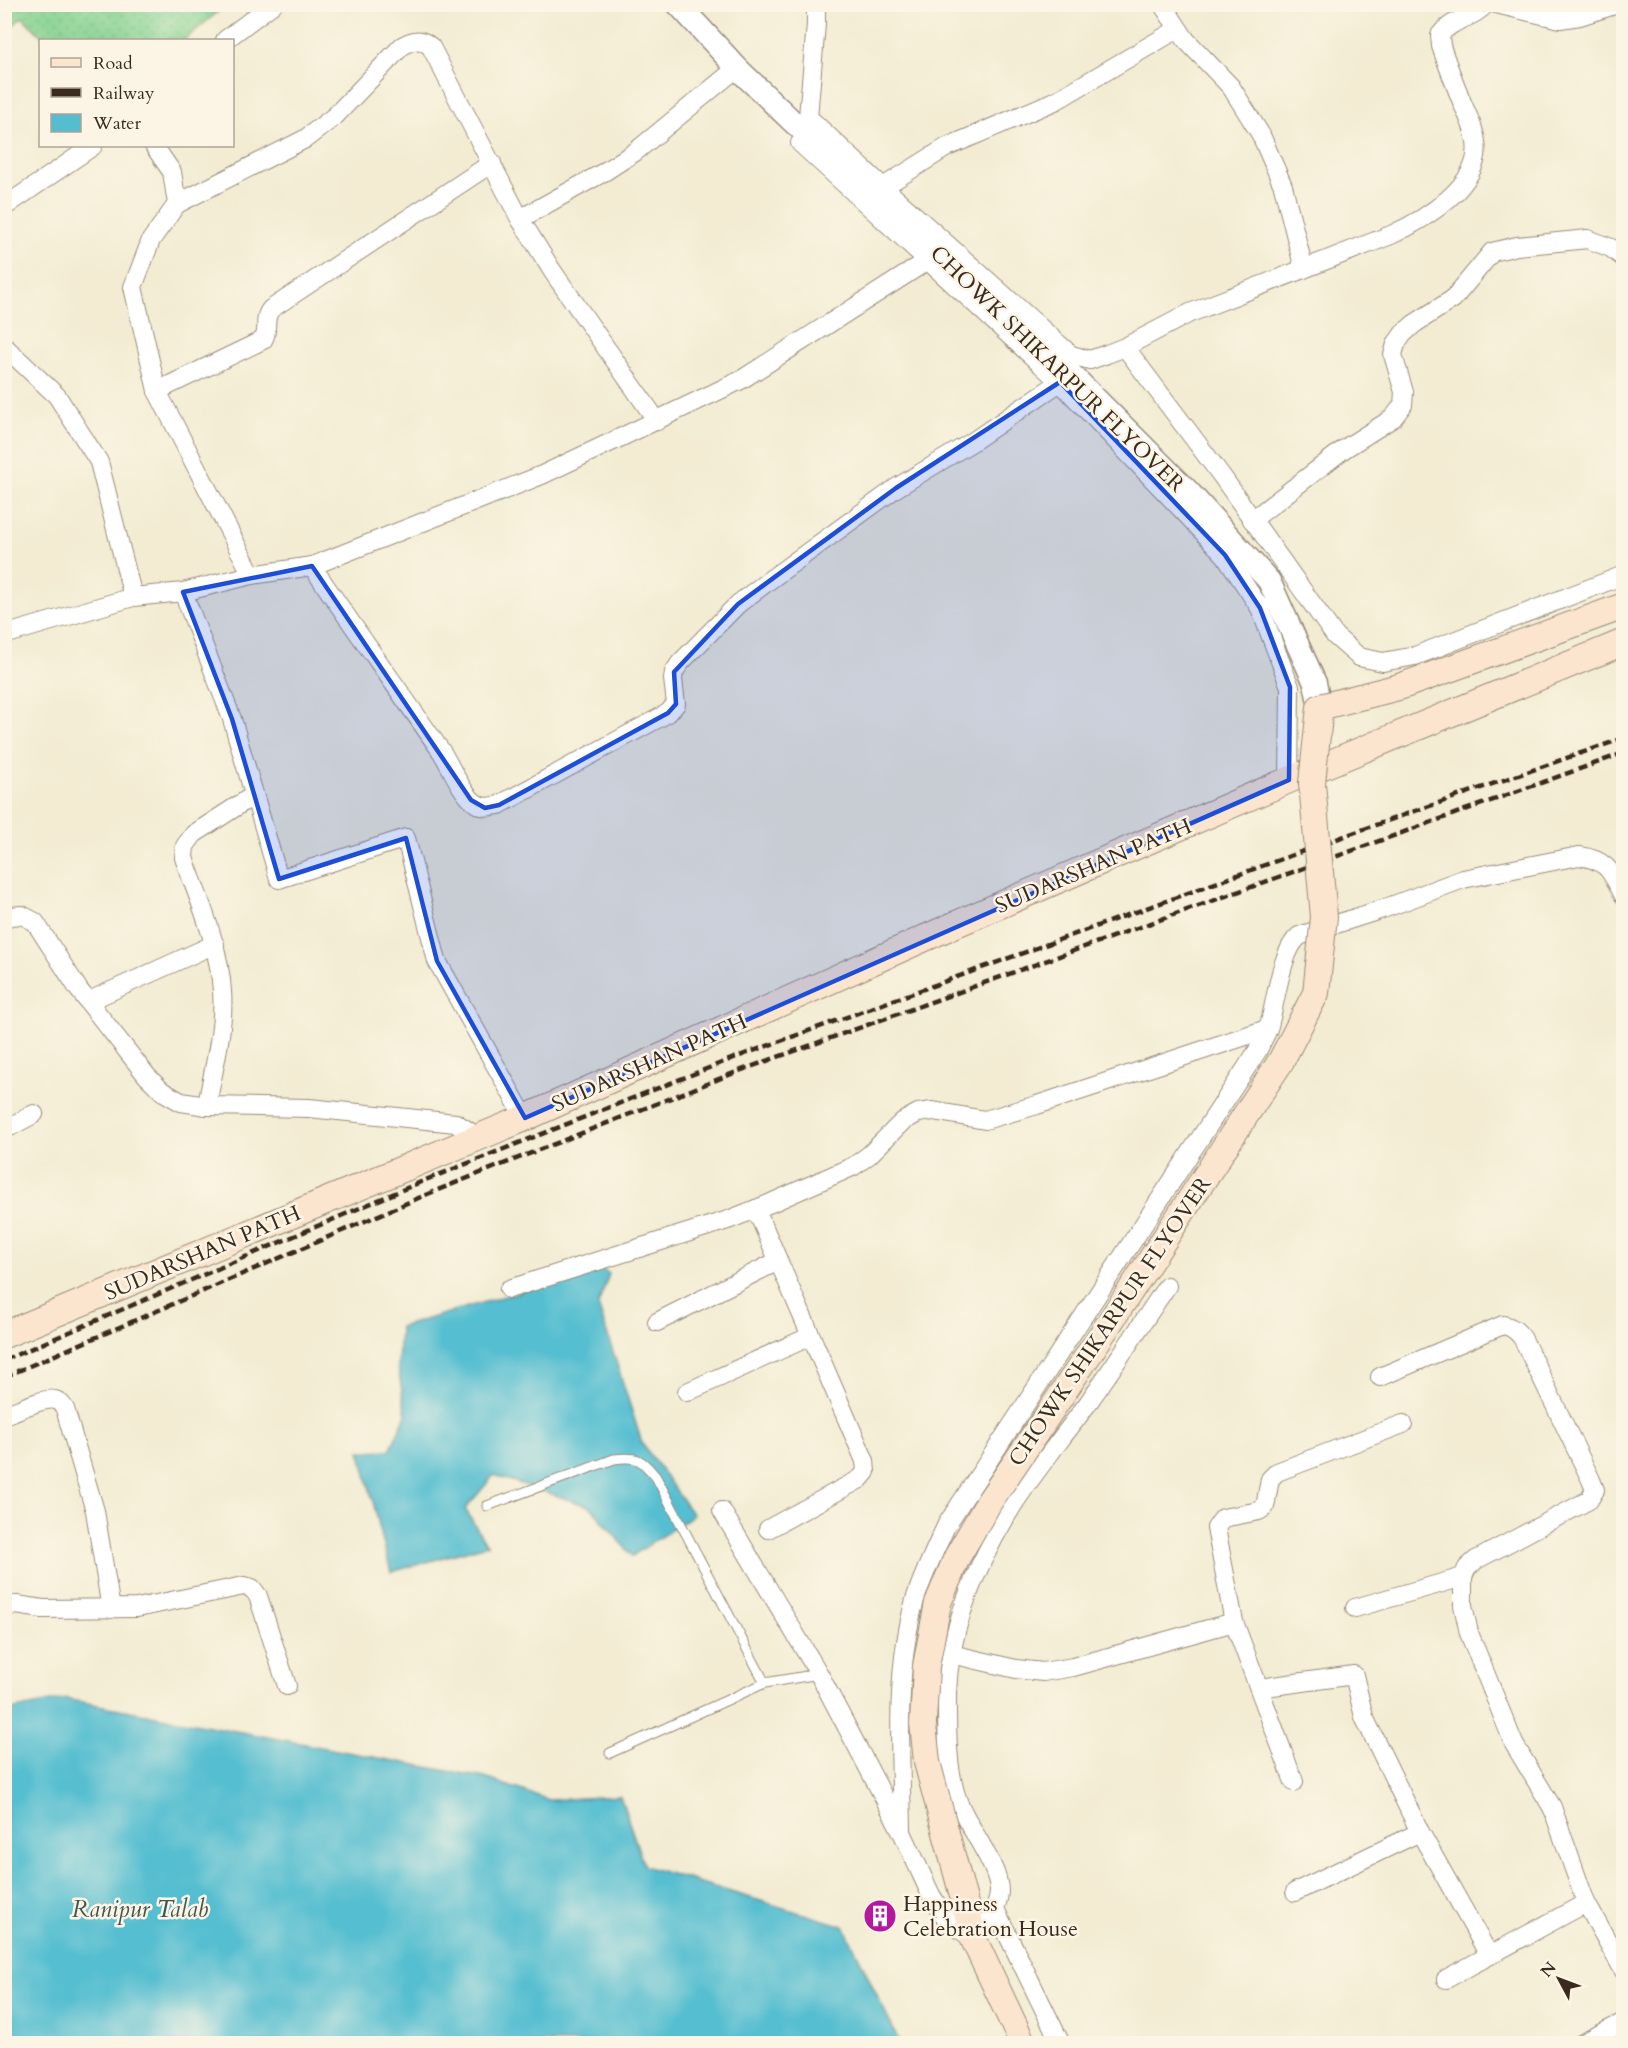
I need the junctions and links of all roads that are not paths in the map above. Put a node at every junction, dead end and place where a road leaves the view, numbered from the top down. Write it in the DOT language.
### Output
graph roads {
  1 [pos="273,4"];
  2 [pos="678,4"];
  3 [pos="816,4"];
  4 [pos="1162,4"];
  5 [pos="1486,4"];
  6 [pos="1496,4"];
  7 [pos="1618,4"];
  8 [pos="1178,29"];
  9 [pos="226,39"];
  10 [pos="737,68"];
  11 [pos="799,118"];
  12 [pos="92,147"];
  13 [pos="155,147"];
  14 [pos="492,163"];
  15 [pos="883,187"];
  16 [pos="177,204"];
  17 [pos="4,207"];
  18 [pos="519,219"];
  19 [pos="1623,258"];
  20 [pos="927,261"];
  21 [pos="1304,269"];
  22 [pos="4,346"];
  23 [pos="1125,347"];
  24 [pos="1060,382"];
  25 [pos="157,391"];
  26 [pos="657,421"];
  27 [pos="1252,520"];
  28 [pos="312,566"];
  29 [pos="252,575"];
  30 [pos="1623,575"];
  31 [pos="183,592"];
  32 [pos="133,597"];
  33 [pos="1623,606"];
  34 [pos="4,635"];
  35 [pos="1623,642"];
  36 [pos="1320,707"];
  37 [pos="1290,780"];
  38 [pos="254,795"];
  39 [pos="1623,896"];
  40 [pos="4,919"];
  41 [pos="215,944"];
  42 [pos="89,1001"];
  43 [pos="1268,1029"];
  44 [pos="207,1106"];
  45 [pos="34,1114"];
  46 [pos="525,1118"];
  47 [pos="4,1130"];
  48 [pos="478,1137"];
  49 [pos="756,1209"];
  50 [pos="778,1261"];
  51 [pos="1167,1286"];
  52 [pos="509,1289"];
  53 [pos="657,1322"];
  54 [pos="4,1335"];
  55 [pos="811,1336"];
  56 [pos="1380,1377"];
  57 [pos="687,1392"];
  58 [pos="4,1415"];
  59 [pos="1402,1424"];
  60 [pos="487,1506"];
  61 [pos="722,1511"];
  62 [pos="768,1529"];
  63 [pos="1463,1577"];
  64 [pos="4,1607"];
  65 [pos="1355,1608"];
  66 [pos="111,1609"];
  67 [pos="1234,1622"];
  68 [pos="951,1654"];
  69 [pos="819,1674"];
  70 [pos="765,1683"];
  71 [pos="287,1686"];
  72 [pos="1259,1688"];
  73 [pos="610,1753"];
  74 [pos="1294,1782"];
  75 [pos="902,1832"];
  76 [pos="1420,1832"];
  77 [pos="1295,1892"];
  78 [pos="1586,1903"];
  79 [pos="995,1909"];
  80 [pos="974,1940"];
  81 [pos="1489,1955"];
  82 [pos="1623,1971"];
  83 [pos="1446,1978"];
  84 [pos="1623,2022"];
  85 [pos="1023,2043"];
  86 [pos="1061,2043"];
  87 [pos="1581,2043"];
  1 -- 9 [label="street"];
  2 -- 10 [label="street, CHOWK SHIKARPUR FLYOVER"];
  3 -- 11 [label="street"];
  4 -- 8 [label="street"];
  5 -- 21 [label="street"];
  6 -- 7 [label="street"];
  8 -- 15 [label="street"];
  8 -- 21 [label="street"];
  10 -- 11 [label="street, CHOWK SHIKARPUR FLYOVER"];
  10 -- 18 [label="street"];
  11 -- 15 [label="street"];
  11 -- 20 [label="street"];
  11 -- 36 [label="street, CHOWK SHIKARPUR FLYOVER"];
  12 -- 17 [label="street"];
  13 -- 16 [label="street"];
  14 -- 16 [label="street"];
  14 -- 18 [label="street"];
  14 -- 25 [label="street"];
  15 -- 23 [label="street"];
  16 -- 25 [label="street"];
  18 -- 26 [label="street"];
  19 -- 27 [label="street"];
  20 -- 24 [label="street"];
  20 -- 26 [label="street"];
  21 -- 23 [label="street"];
  22 -- 32 [label="street"];
  23 -- 27 [label="street"];
  24 -- 28 [label="street"];
  24 -- 37 [label="street"];
  25 -- 29 [label="street"];
  26 -- 28 [label="street"];
  27 -- 30 [label="street"];
  28 -- 29 [label="street"];
  29 -- 31 [label="street"];
  31 -- 32 [label="street"];
  31 -- 38 [label="street"];
  32 -- 34 [label="street"];
  33 -- 36 [label="main road, bridge"];
  35 -- 37 [label="main road, SUDARSHAN PATH"];
  36 -- 80 [label="main road, CHOWK SHIKARPUR FLYOVER, bridge"];
  37 -- 46 [label="main road, SUDARSHAN PATH"];
  38 -- 41 [label="street"];
  38 -- 46 [label="street"];
  39 -- 43 [label="street"];
  40 -- 42 [label="street"];
  41 -- 42 [label="street"];
  41 -- 44 [label="street"];
  42 -- 44 [label="street"];
  43 -- 49 [label="street"];
  43 -- 75 [label="street"];
  44 -- 48 [label="street"];
  45 -- 47 [label="street"];
  46 -- 48 [label="main road, SUDARSHAN PATH"];
  48 -- 54 [label="main road, SUDARSHAN PATH"];
  49 -- 50 [label="street"];
  49 -- 52 [label="street"];
  50 -- 53 [label="street"];
  50 -- 55 [label="street"];
  51 -- 68 [label="street"];
  55 -- 57 [label="street"];
  55 -- 62 [label="street"];
  56 -- 63 [label="street"];
  58 -- 66 [label="street"];
  59 -- 67 [label="street"];
  60 -- 70 [label="lane"];
  61 -- 69 [label="street"];
  63 -- 65 [label="street"];
  63 -- 78 [label="street"];
  64 -- 66 [label="street"];
  66 -- 71 [label="street"];
  67 -- 68 [label="street"];
  67 -- 72 [label="street"];
  68 -- 79 [label="street"];
  69 -- 70 [label="lane"];
  69 -- 75 [label="street"];
  70 -- 73 [label="lane"];
  72 -- 74 [label="street"];
  72 -- 76 [label="street"];
  75 -- 80 [label="street"];
  76 -- 77 [label="street"];
  76 -- 81 [label="street"];
  78 -- 81 [label="street"];
  78 -- 82 [label="street"];
  79 -- 80 [label="street"];
  79 -- 86 [label="street"];
  80 -- 85 [label="main road, CHOWK SHIKARPUR FLYOVER"];
  81 -- 83 [label="street"];
  84 -- 87 [label="street"];
}
